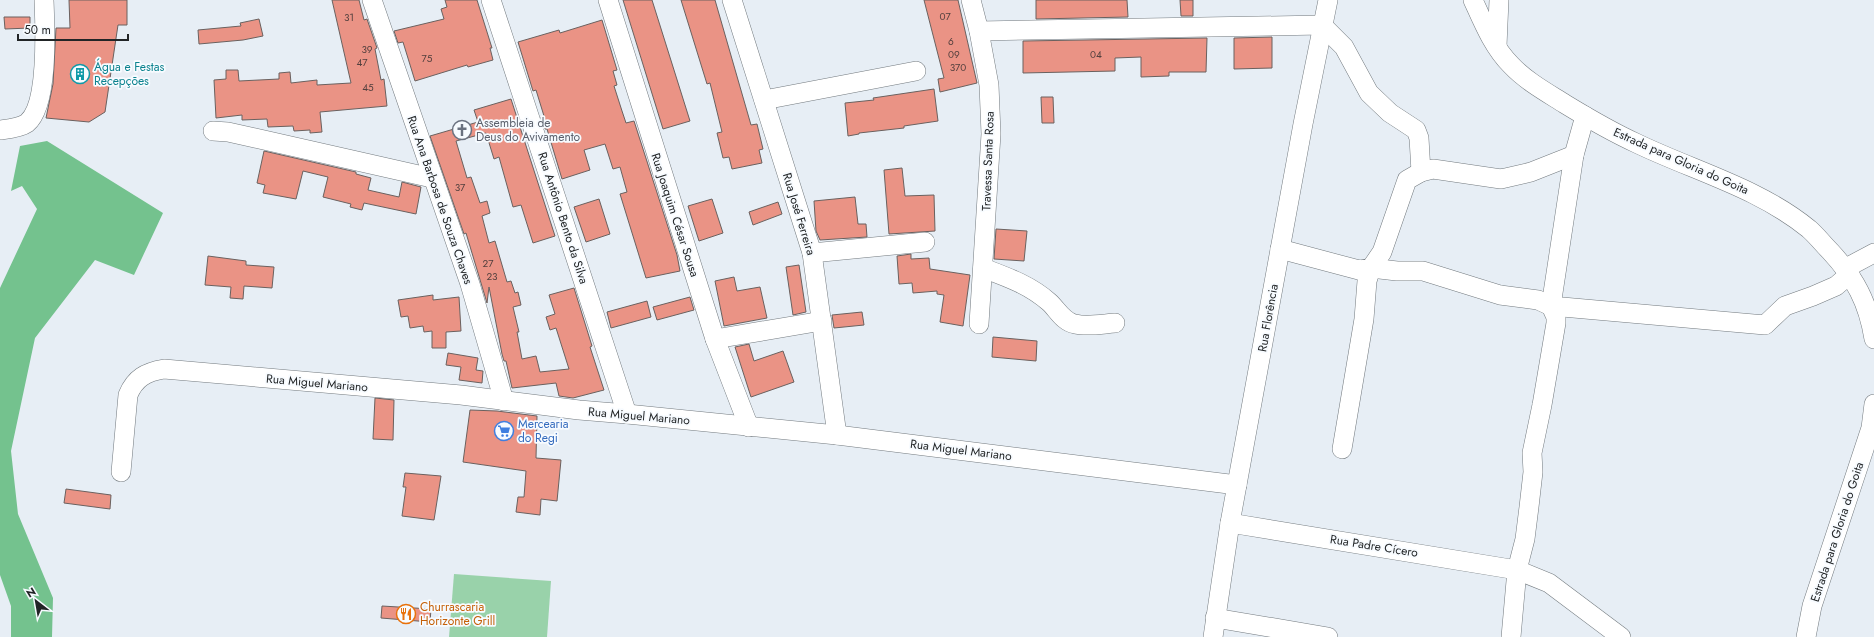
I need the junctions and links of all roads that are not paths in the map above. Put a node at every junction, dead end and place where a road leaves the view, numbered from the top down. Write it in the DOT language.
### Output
graph roads {
  1 [pos="44,0"];
  2 [pos="372,0"];
  3 [pos="491,0"];
  4 [pos="608,0"];
  5 [pos="732,0"];
  6 [pos="971,0"];
  7 [pos="1328,0"];
  8 [pos="1473,0"];
  9 [pos="1499,0"];
  10 [pos="1322,25"];
  11 [pos="979,31"];
  12 [pos="1496,47"];
  13 [pos="916,71"];
  14 [pos="764,100"];
  15 [pos="1585,116"];
  16 [pos="0,130"];
  17 [pos="213,131"];
  18 [pos="1574,155"];
  19 [pos="1421,172"];
  20 [pos="432,178"];
  21 [pos="925,242"];
  22 [pos="1280,249"];
  23 [pos="812,253"];
  24 [pos="1874,253"];
  25 [pos="983,268"];
  26 [pos="1371,268"];
  27 [pos="1857,280"];
  28 [pos="1550,306"];
  29 [pos="822,321"];
  30 [pos="1115,323"];
  31 [pos="978,324"];
  32 [pos="715,339"];
  33 [pos="1874,339"];
  34 [pos="504,401"];
  35 [pos="1874,404"];
  36 [pos="628,414"];
  37 [pos="749,427"];
  38 [pos="837,435"];
  39 [pos="1342,449"];
  40 [pos="121,472"];
  41 [pos="1238,485"];
  42 [pos="1230,523"];
  43 [pos="1517,570"];
  44 [pos="1215,618"];
  45 [pos="1213,637"];
  46 [pos="1328,637"];
  47 [pos="1511,637"];
  48 [pos="1621,637"];
  49 [pos="1806,637"];
  1 -- 16 [label="street"];
  2 -- 20 [label="street, Rua Ana Barbosa de Souza Chaves"];
  3 -- 36 [label="street, Rua Antônio Bento da Silva"];
  4 -- 32 [label="street, Rua Joaquim César Sousa"];
  5 -- 14 [label="street, Rua José Ferreira"];
  6 -- 11 [label="street, Travessa Santa Rosa"];
  7 -- 10 [label="street, Rua Florência"];
  8 -- 12 [label="street, Estrada para Gloria do Goita"];
  9 -- 12 [label="street"];
  10 -- 11 [label="street"];
  10 -- 19 [label="street"];
  10 -- 22 [label="street, Rua Florência"];
  11 -- 25 [label="street, Travessa Santa Rosa"];
  12 -- 15 [label="street, Estrada para Gloria do Goita"];
  13 -- 14 [label="street"];
  14 -- 23 [label="street, Rua José Ferreira"];
  15 -- 18 [label="street"];
  15 -- 27 [label="street, Estrada para Gloria do Goita"];
  17 -- 20 [label="street"];
  18 -- 19 [label="street"];
  18 -- 28 [label="street"];
  19 -- 26 [label="street"];
  20 -- 34 [label="street, Rua Ana Barbosa de Souza Chaves"];
  21 -- 23 [label="street"];
  22 -- 26 [label="street"];
  22 -- 41 [label="street, Rua Florência"];
  23 -- 29 [label="street, Rua José Ferreira"];
  24 -- 27 [label="street"];
  25 -- 30 [label="street"];
  25 -- 31 [label="street, Travessa Santa Rosa"];
  26 -- 28 [label="street"];
  26 -- 39 [label="street"];
  27 -- 28 [label="street"];
  27 -- 33 [label="street, Estrada para Gloria do Goita"];
  28 -- 43 [label="street"];
  29 -- 32 [label="street"];
  29 -- 38 [label="street, Rua José Ferreira"];
  32 -- 37 [label="street, Rua Joaquim César Sousa"];
  34 -- 36 [label="street, Rua Miguel Mariano"];
  34 -- 40 [label="street, Rua Miguel Mariano"];
  35 -- 49 [label="street, Estrada para Gloria do Goita"];
  36 -- 37 [label="street, Rua Miguel Mariano"];
  37 -- 38 [label="street, Rua Miguel Mariano"];
  38 -- 41 [label="street, Rua Miguel Mariano"];
  41 -- 42 [label="street, Rua Florência"];
  42 -- 43 [label="street, Rua Padre Cícero"];
  42 -- 44 [label="street, Rua Florência"];
  43 -- 47 [label="street"];
  43 -- 48 [label="street, Rua Padre Cícero"];
  44 -- 45 [label="street, Rua Florência"];
  44 -- 46 [label="street"];
}
